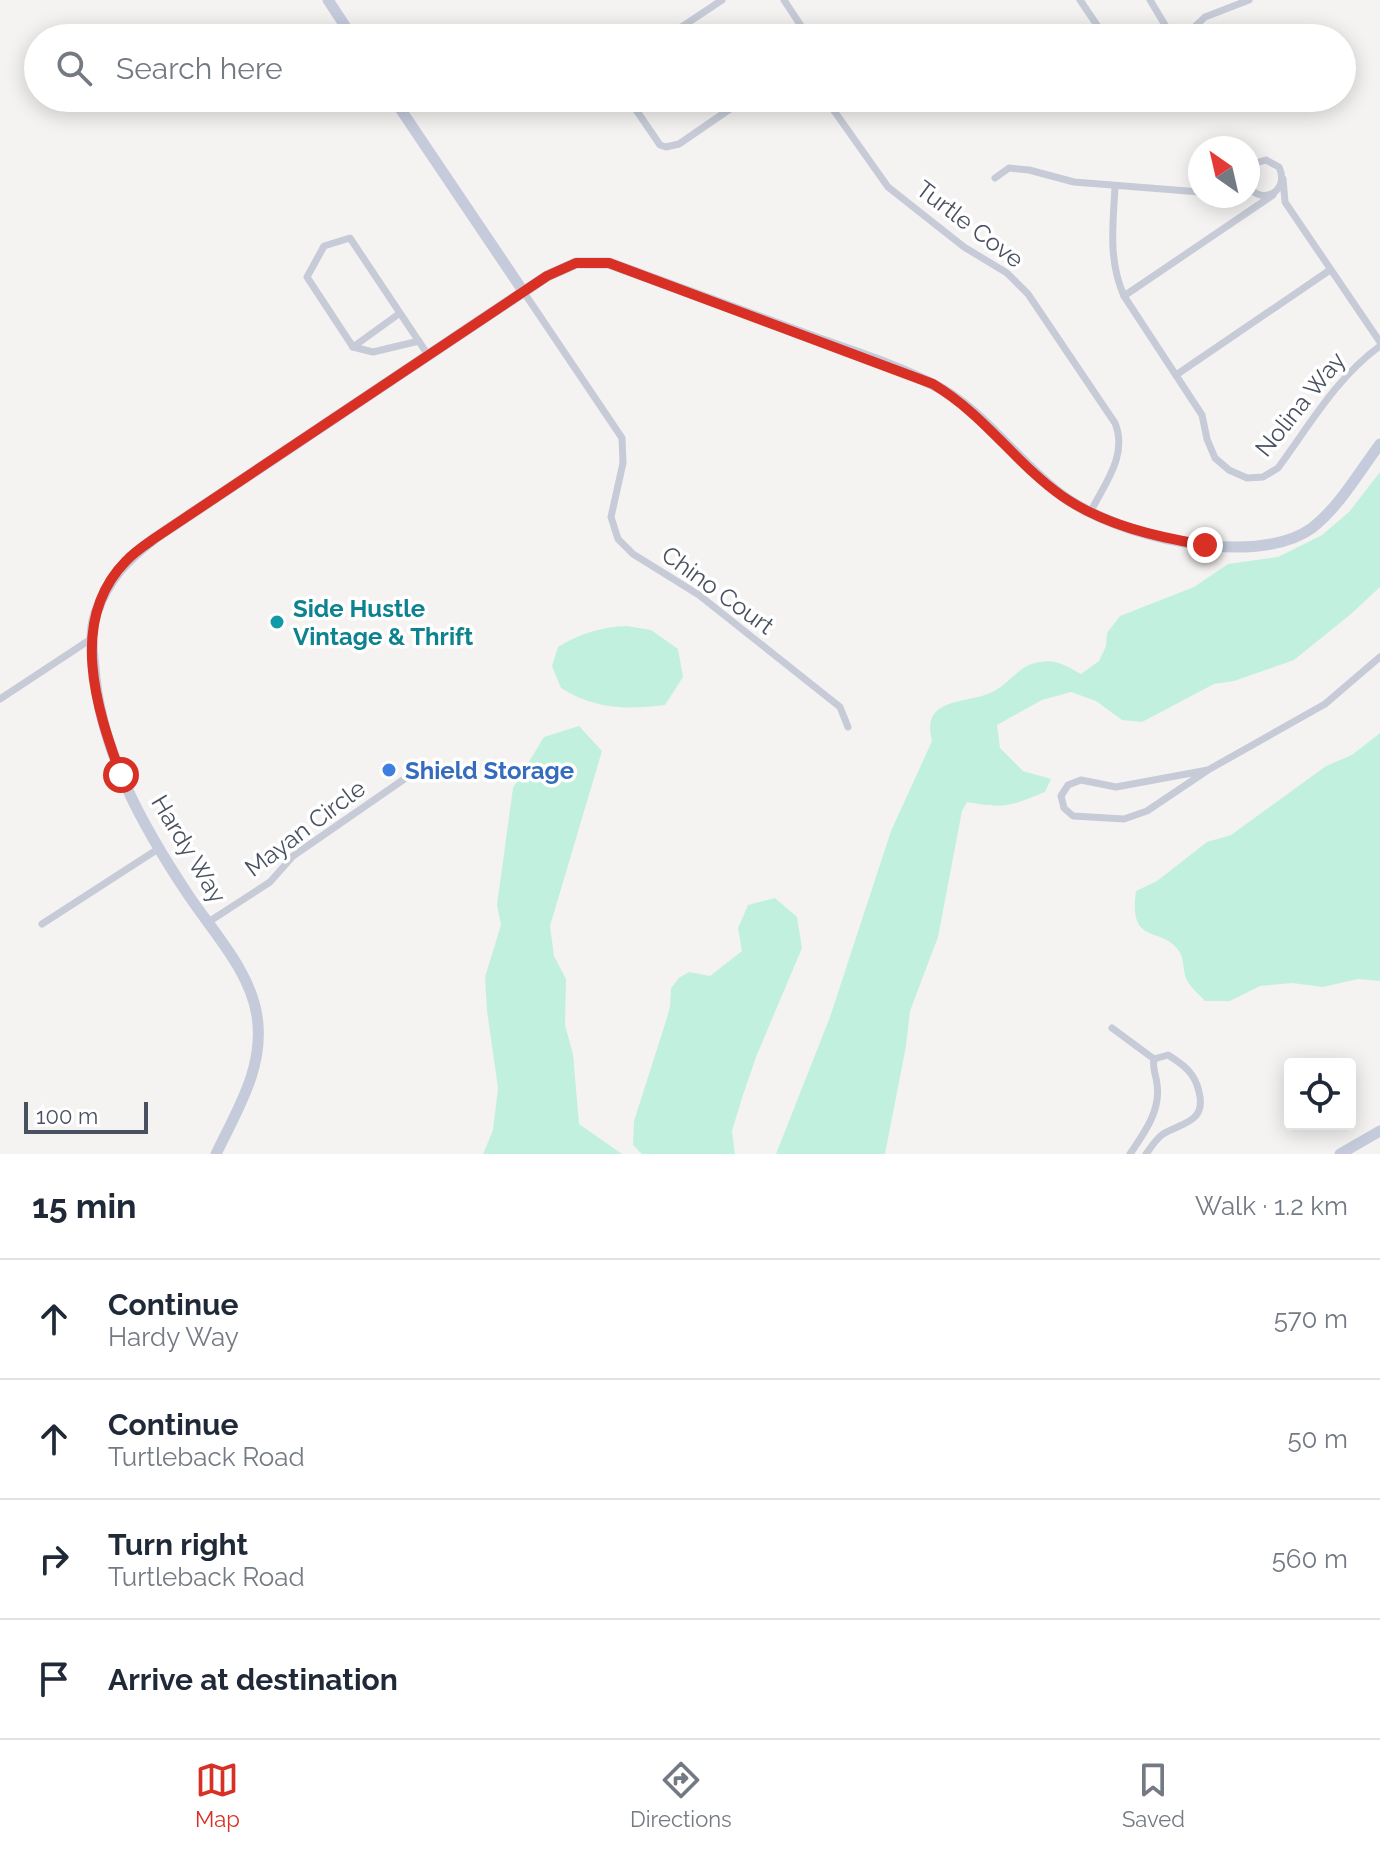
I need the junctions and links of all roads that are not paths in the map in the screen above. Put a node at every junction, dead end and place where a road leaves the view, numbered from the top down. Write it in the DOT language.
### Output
graph roads {
  1 [pos="328,0"];
  2 [pos="722,0"];
  3 [pos="784,0"];
  4 [pos="1080,0"];
  5 [pos="1150,0"];
  6 [pos="1249,0"];
  7 [pos="344,24"];
  8 [pos="686,24"];
  9 [pos="800,24"];
  10 [pos="1096,24"];
  11 [pos="1164,24"];
  12 [pos="1198,24"];
  13 [pos="402,112"];
  14 [pos="638,112"];
  15 [pos="726,112"];
  16 [pos="835,112"];
  17 [pos="1260,162"];
  18 [pos="995,178"];
  19 [pos="1283,179"];
  20 [pos="1115,187"];
  21 [pos="1188,191"];
  22 [pos="1260,195"];
  23 [pos="1273,195"];
  24 [pos="1330,270"];
  25 [pos="523,291"];
  26 [pos="1124,296"];
  27 [pos="400,313"];
  28 [pos="419,341"];
  29 [pos="1380,344"];
  30 [pos="353,347"];
  31 [pos="428,355"];
  32 [pos="1176,375"];
  33 [pos="1380,444"];
  34 [pos="1091,511"];
  35 [pos="91,639"];
  36 [pos="1380,657"];
  37 [pos="0,699"];
  38 [pos="848,727"];
  39 [pos="1208,770"];
  40 [pos="429,775"];
  41 [pos="158,849"];
  42 [pos="207,923"];
  43 [pos="42,924"];
  44 [pos="1112,1028"];
  45 [pos="1154,1059"];
  46 [pos="1380,1131"];
  47 [pos="1355,1150"];
  48 [pos="216,1154"];
  49 [pos="1130,1154"];
  50 [pos="1146,1154"];
  51 [pos="1340,1154"];
  1 -- 7 [label="main road"];
  2 -- 8 [label="street"];
  3 -- 9 [label="street"];
  4 -- 10 [label="street"];
  5 -- 11 [label="street"];
  6 -- 12 [label="street"];
  13 -- 25 [label="main road"];
  14 -- 15 [label="street"];
  16 -- 34 [label="street, Turtle Cove"];
  17 -- 19 [label="street"];
  18 -- 20 [label="street"];
  19 -- 23 [label="street"];
  19 -- 24 [label="street"];
  20 -- 21 [label="street"];
  20 -- 26 [label="street"];
  22 -- 23 [label="street"];
  23 -- 26 [label="street"];
  24 -- 29 [label="street"];
  24 -- 32 [label="street"];
  25 -- 31 [label="main road, Hardy Way"];
  25 -- 34 [label="main road, Hardy Way"];
  25 -- 38 [label="street, Chino Court"];
  26 -- 32 [label="street"];
  27 -- 28 [label="street"];
  27 -- 30 [label="street"];
  27 -- 30 [label="street"];
  28 -- 30 [label="street"];
  28 -- 31 [label="street"];
  29 -- 32 [label="street, Nolina Way"];
  31 -- 35 [label="main road, Hardy Way"];
  33 -- 34 [label="main road, Hardy Way"];
  35 -- 37 [label="street"];
  35 -- 41 [label="main road, Hardy Way"];
  36 -- 39 [label="street"];
  39 -- 39 [label="street"];
  40 -- 42 [label="street, Mayan Circle"];
  41 -- 42 [label="main road, Hardy Way"];
  41 -- 43 [label="street"];
  42 -- 48 [label="main road, Hardy Way"];
  44 -- 45 [label="street"];
  45 -- 49 [label="street"];
  45 -- 50 [label="street"];
  46 -- 47 [label="main road"];
  47 -- 51 [label="main road"];
}
